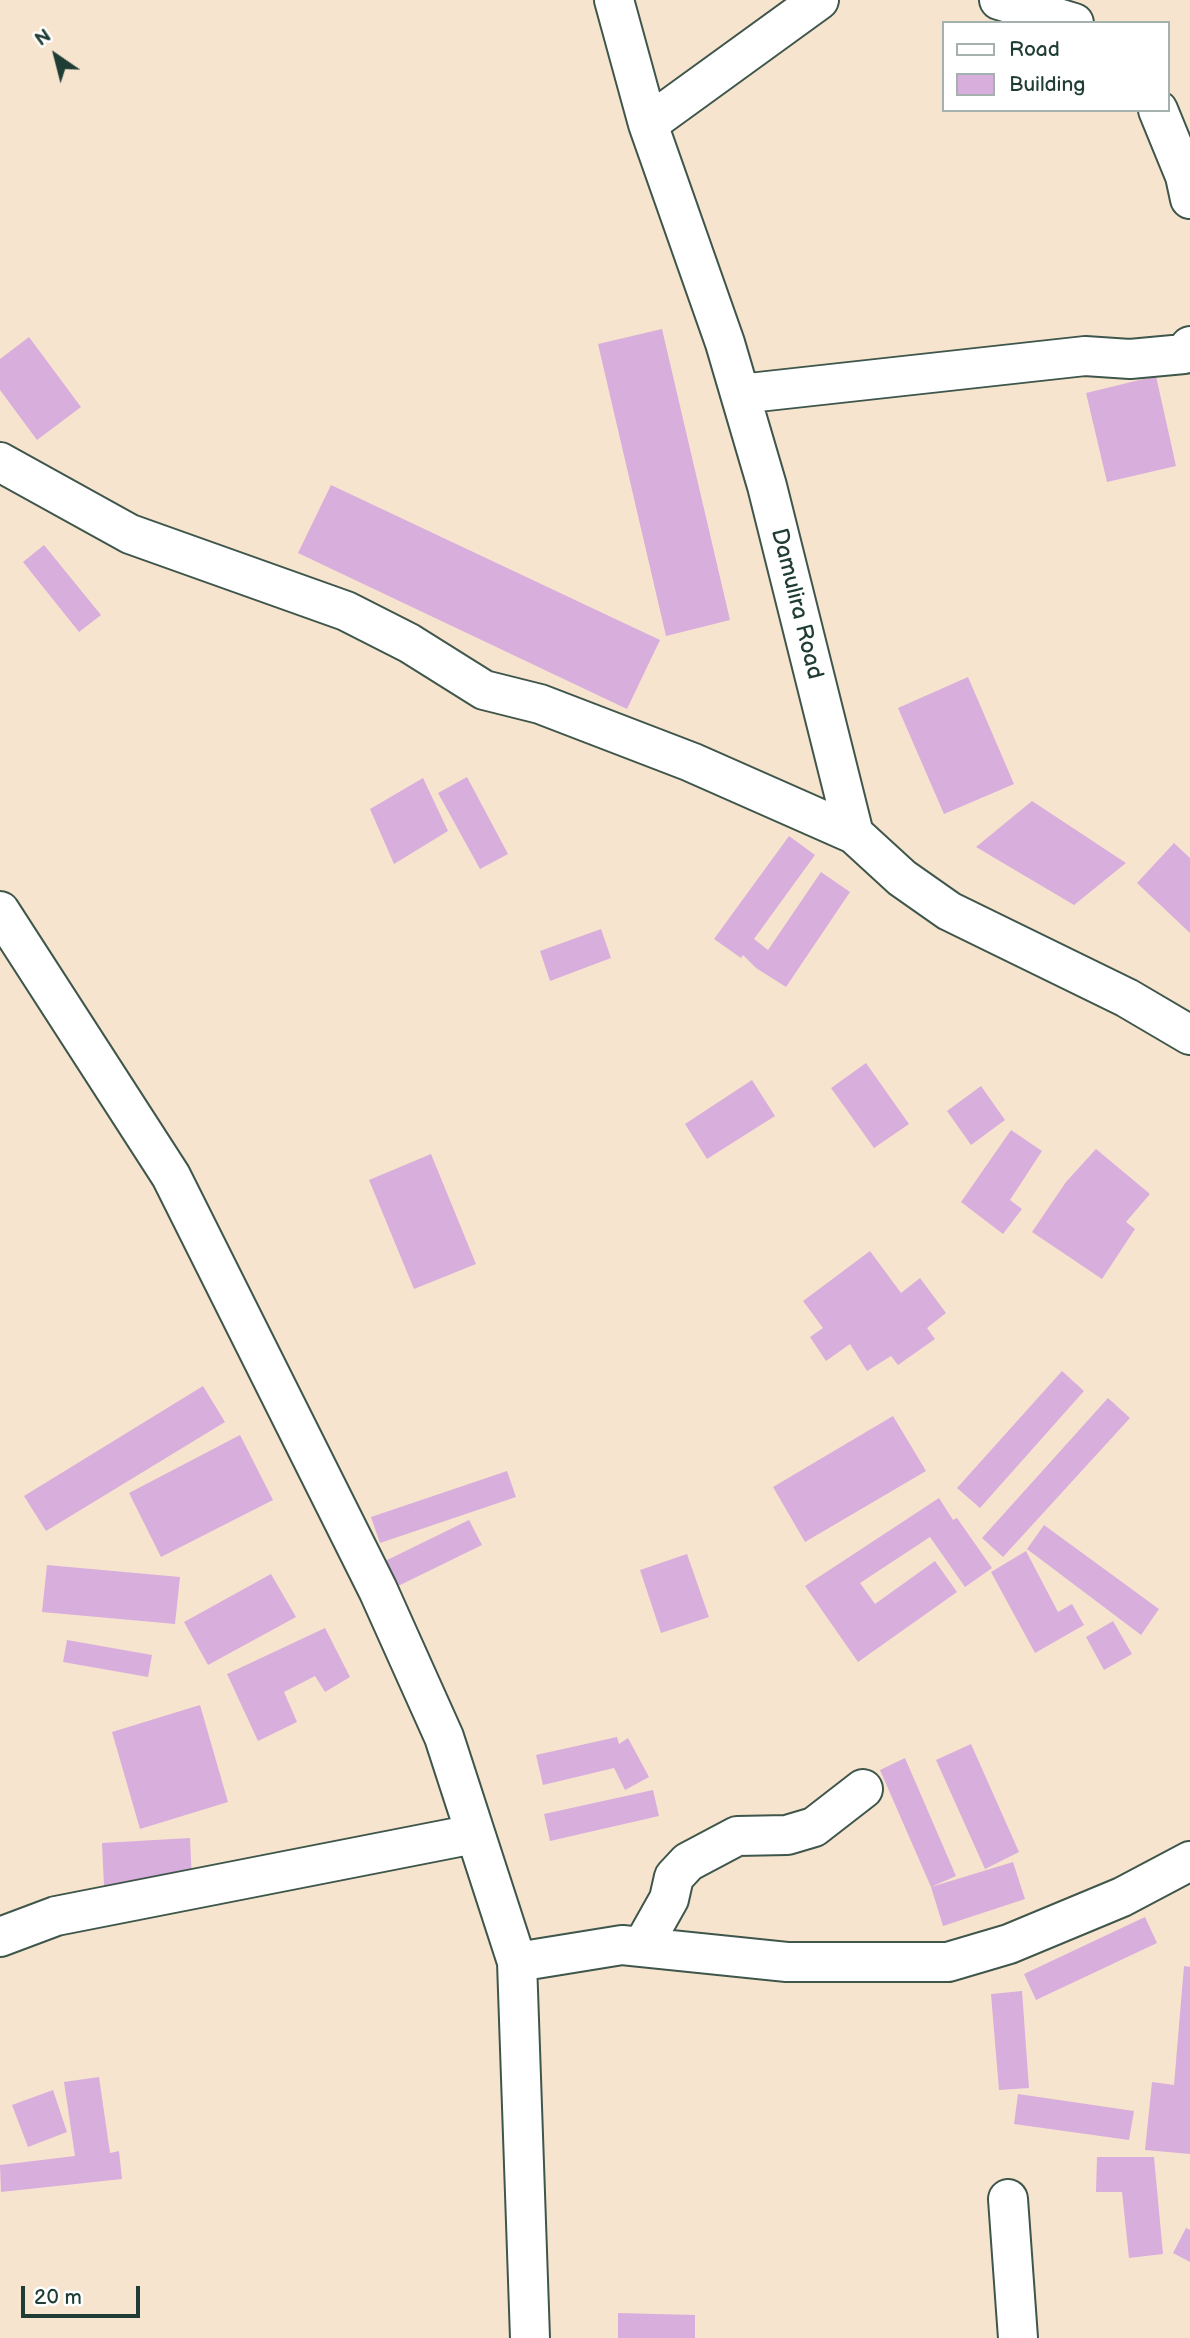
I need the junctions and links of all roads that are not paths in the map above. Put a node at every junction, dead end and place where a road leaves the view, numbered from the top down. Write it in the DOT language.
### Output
graph roads {
  1 [pos="614,0"];
  2 [pos="819,0"];
  3 [pos="999,0"];
  4 [pos="1067,21"];
  5 [pos="1159,112"];
  6 [pos="648,124"];
  7 [pos="1190,199"];
  8 [pos="1190,346"];
  9 [pos="740,394"];
  10 [pos="0,462"];
  11 [pos="854,834"];
  12 [pos="0,911"];
  13 [pos="1190,1035"];
  14 [pos="863,1788"];
  15 [pos="474,1833"];
  16 [pos="1190,1861"];
  17 [pos="0,1937"];
  18 [pos="642,1947"];
  19 [pos="517,1962"];
  20 [pos="1008,2199"];
  21 [pos="530,2338"];
  22 [pos="1018,2338"];
  1 -- 6 [label="street, Damulira Road"];
  2 -- 6 [label="street"];
  3 -- 4 [label="street"];
  5 -- 7 [label="street"];
  6 -- 9 [label="street, Damulira Road"];
  8 -- 9 [label="street"];
  9 -- 11 [label="street, Damulira Road"];
  10 -- 11 [label="street"];
  11 -- 13 [label="street"];
  12 -- 15 [label="street"];
  14 -- 18 [label="street"];
  15 -- 17 [label="street"];
  15 -- 19 [label="street"];
  16 -- 18 [label="street"];
  18 -- 19 [label="street"];
  19 -- 21 [label="street"];
  20 -- 22 [label="street"];
}
